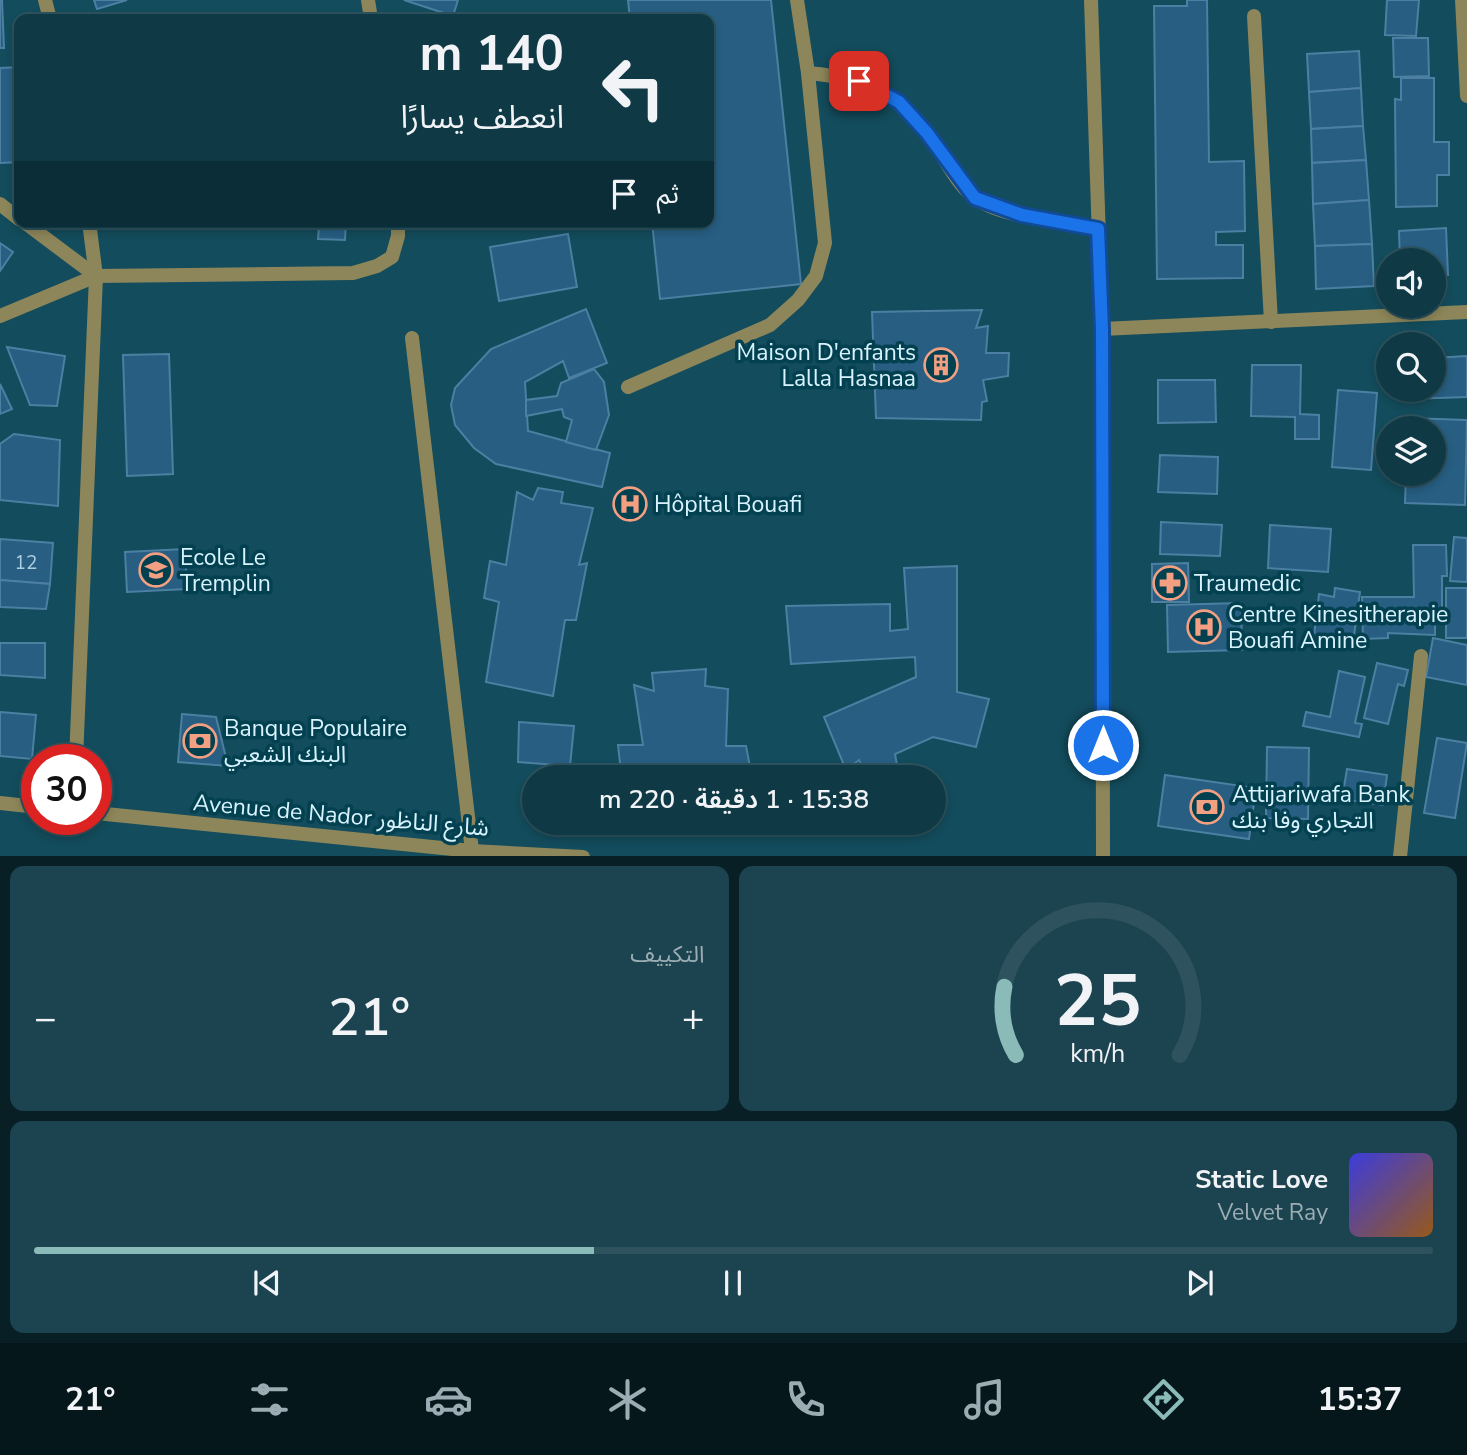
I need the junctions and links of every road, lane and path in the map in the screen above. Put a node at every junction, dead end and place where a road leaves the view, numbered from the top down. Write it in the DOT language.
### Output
graph roads {
  1 [pos="797,0"];
  2 [pos="1091,0"];
  3 [pos="1462,0"];
  4 [pos="1254,16"];
  5 [pos="808,73"];
  6 [pos="1467,96"];
  7 [pos="0,204"];
  8 [pos="14,215"];
  9 [pos="32,228"];
  10 [pos="90,228"];
  11 [pos="398,228"];
  12 [pos="1098,229"];
  13 [pos="96,276"];
  14 [pos="1467,312"];
  15 [pos="0,316"];
  16 [pos="1271,322"];
  17 [pos="1102,329"];
  18 [pos="412,338"];
  19 [pos="628,387"];
  20 [pos="1421,656"];
  21 [pos="77,744"];
  22 [pos="0,803"];
  23 [pos="21,805"];
  24 [pos="112,815"];
  25 [pos="472,854"];
  26 [pos="583,856"];
  27 [pos="1103,856"];
  28 [pos="1401,856"];
  1 -- 5 [label="street"];
  2 -- 12 [label="street"];
  3 -- 6 [label="street"];
  4 -- 16 [label="street"];
  5 -- 12 [label="street"];
  5 -- 19 [label="street"];
  7 -- 8 [label="street"];
  9 -- 13 [label="street"];
  10 -- 13 [label="street"];
  11 -- 13 [label="street"];
  12 -- 17 [label="street"];
  13 -- 15 [label="street"];
  13 -- 21 [label="street"];
  14 -- 16 [label="street"];
  16 -- 17 [label="street"];
  17 -- 27 [label="street"];
  18 -- 25 [label="street"];
  20 -- 28 [label="street"];
  22 -- 23 [label="street"];
  24 -- 25 [label="street, Avenue de Nador شارع الناظور"];
  25 -- 26 [label="street, Avenue de Nador شارع الناظور"];
}
